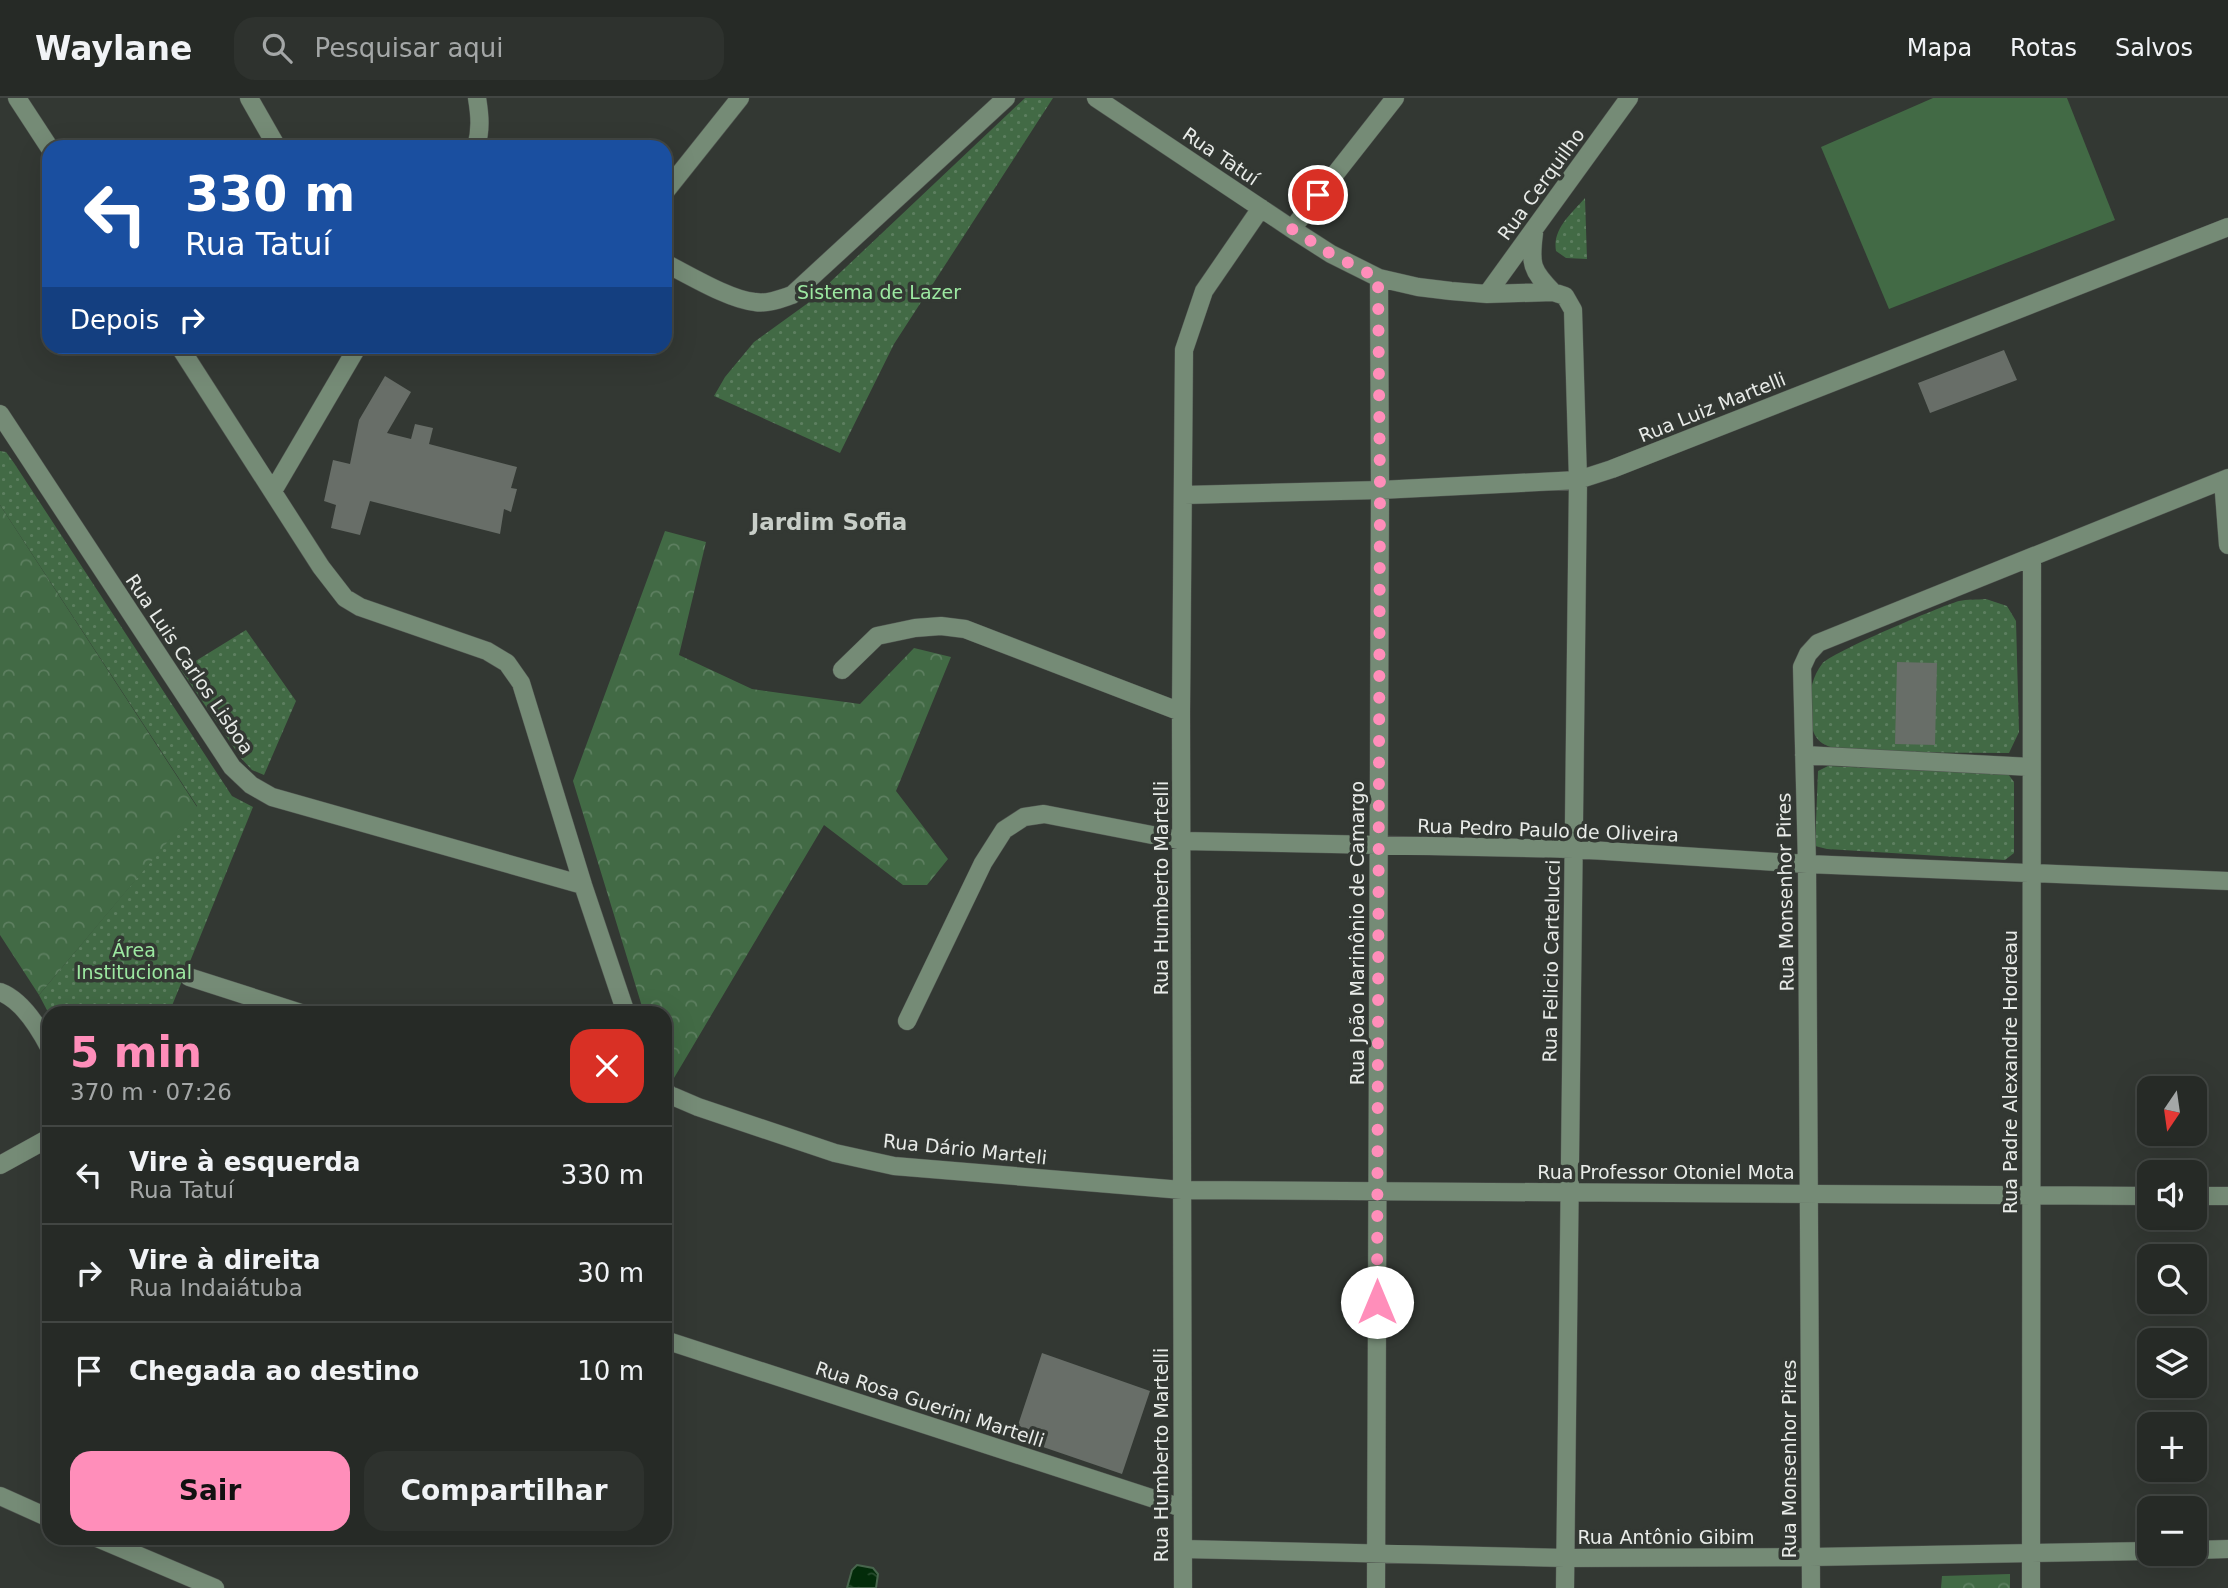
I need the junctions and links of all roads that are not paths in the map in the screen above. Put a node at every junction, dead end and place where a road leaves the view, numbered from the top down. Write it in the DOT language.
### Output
graph roads {
  1 [pos="17,98"];
  2 [pos="248,98"];
  3 [pos="477,98"];
  4 [pos="740,98"];
  5 [pos="1006,98"];
  6 [pos="1096,98"];
  7 [pos="1395,98"];
  8 [pos="1629,98"];
  9 [pos="1119,104"];
  10 [pos="44,140"];
  11 [pos="273,140"];
  12 [pos="478,140"];
  13 [pos="672,183"];
  14 [pos="1261,208"];
  15 [pos="2228,226"];
  16 [pos="1292,229"];
  17 [pos="1534,229"];
  18 [pos="672,266"];
  19 [pos="1378,278"];
  20 [pos="1487,294"];
  21 [pos="1559,294"];
  22 [pos="184,354"];
  23 [pos="353,354"];
  24 [pos="1,419"];
  25 [pos="2225,479"];
  26 [pos="1578,480"];
  27 [pos="1380,490"];
  28 [pos="273,491"];
  29 [pos="1184,495"];
  30 [pos="2228,545"];
  31 [pos="2032,557"];
  32 [pos="842,670"];
  33 [pos="1181,712"];
  34 [pos="1804,755"];
  35 [pos="2031,766"];
  36 [pos="1183,841"];
  37 [pos="1378,845"];
  38 [pos="1574,849"];
  39 [pos="1807,864"];
  40 [pos="2032,874"];
  41 [pos="2228,881"];
  42 [pos="583,885"];
  43 [pos="189,977"];
  44 [pos="0,992"];
  45 [pos="278,1006"];
  46 [pos="624,1006"];
  47 [pos="907,1021"];
  48 [pos="42,1034"];
  49 [pos="672,1100"];
  50 [pos="42,1142"];
  51 [pos="0,1165"];
  52 [pos="1182,1190"];
  53 [pos="1377,1191"];
  54 [pos="1570,1192"];
  55 [pos="1808,1194"];
  56 [pos="2031,1195"];
  57 [pos="2137,1196"];
  58 [pos="2207,1196"];
  59 [pos="2228,1196"];
  60 [pos="672,1342"];
  61 [pos="0,1496"];
  62 [pos="1181,1508"];
  63 [pos="42,1515"];
  64 [pos="114,1545"];
  65 [pos="1183,1549"];
  66 [pos="2228,1549"];
  67 [pos="2207,1550"];
  68 [pos="2137,1551"];
  69 [pos="1376,1553"];
  70 [pos="2030,1555"];
  71 [pos="1565,1558"];
  72 [pos="1811,1558"];
  73 [pos="215,1588"];
  74 [pos="1183,1588"];
  75 [pos="1376,1588"];
  76 [pos="1565,1588"];
  77 [pos="1811,1588"];
  78 [pos="2031,1588"];
  1 -- 10 [label="street"];
  2 -- 11 [label="street"];
  3 -- 12 [label="street"];
  4 -- 13 [label="street"];
  5 -- 18 [label="street"];
  6 -- 9 [label="street, Rua Tatuí"];
  7 -- 16 [label="street"];
  8 -- 17 [label="street, Rua Cerquilho"];
  9 -- 14 [label="street, Rua Tatuí"];
  14 -- 16 [label="street, Rua Tatuí"];
  14 -- 29 [label="street, Rua Humberto Martelli"];
  15 -- 26 [label="street, Rua Luiz Martelli"];
  16 -- 19 [label="street, Rua Tatuí"];
  17 -- 20 [label="street, Rua Cerquilho"];
  17 -- 21 [label="street"];
  19 -- 20 [label="street, Rua Tatuí"];
  19 -- 27 [label="street, Rua João Marinônio de Camargo"];
  20 -- 21 [label="street, Rua Tatuí"];
  21 -- 26 [label="street, Rua Felicio Cartelucci"];
  22 -- 28 [label="street"];
  23 -- 28 [label="street"];
  24 -- 42 [label="street, Rua Luis Carlos Lisboa"];
  25 -- 30 [label="street"];
  25 -- 31 [label="street, Rua Monsenhor Pires"];
  26 -- 27 [label="street, Rua Luiz Martelli"];
  26 -- 38 [label="street, Rua Felicio Cartelucci"];
  27 -- 29 [label="street, Rua Luiz Martelli"];
  27 -- 37 [label="street, Rua João Marinônio de Camargo"];
  28 -- 42 [label="street"];
  29 -- 33 [label="street, Rua Humberto Martelli"];
  31 -- 34 [label="street, Rua Monsenhor Pires"];
  31 -- 35 [label="street, Rua Padre Alexandre Hordeau"];
  32 -- 33 [label="street"];
  33 -- 36 [label="street, Rua Humberto Martelli"];
  34 -- 35 [label="street"];
  34 -- 39 [label="street, Rua Monsenhor Pires"];
  35 -- 40 [label="street, Rua Padre Alexandre Hordeau"];
  36 -- 37 [label="street, Rua Pedro Paulo de Oliveira"];
  36 -- 47 [label="street, Rua Pedro Paulo de Oliveira"];
  36 -- 52 [label="street, Rua Humberto Martelli"];
  37 -- 38 [label="street, Rua Pedro Paulo de Oliveira"];
  37 -- 53 [label="street, Rua João Marinônio de Camargo"];
  38 -- 39 [label="street, Rua Pedro Paulo de Oliveira"];
  38 -- 54 [label="street, Rua Felicio Cartelucci"];
  39 -- 40 [label="street, Rua Pedro Paulo de Oliveira"];
  39 -- 55 [label="street, Rua Monsenhor Pires"];
  40 -- 41 [label="street, Rua Pedro Paulo de Oliveira"];
  40 -- 56 [label="street, Rua Padre Alexandre Hordeau"];
  42 -- 46 [label="street"];
  43 -- 45 [label="street"];
  44 -- 48 [label="street"];
  49 -- 52 [label="street, Rua Dário Marteli"];
  50 -- 51 [label="street"];
  52 -- 53 [label="street, Rua Professor Otoniel Mota"];
  52 -- 62 [label="street, Rua Humberto Martelli"];
  53 -- 54 [label="street, Rua Professor Otoniel Mota"];
  53 -- 69 [label="street, Rua João Marinônio de Camargo"];
  54 -- 55 [label="street, Rua Professor Otoniel Mota"];
  54 -- 71 [label="street, Rua Felicio Cartelucci"];
  55 -- 56 [label="street, Rua Professor Otoniel Mota"];
  55 -- 72 [label="street, Rua Monsenhor Pires"];
  56 -- 57 [label="street, Rua Professor Otoniel Mota"];
  56 -- 70 [label="street, Rua Padre Alexandre Hordeau"];
  58 -- 59 [label="street"];
  60 -- 62 [label="street, Rua Rosa Guerini Martelli"];
  61 -- 63 [label="street"];
  62 -- 65 [label="street, Rua Humberto Martelli"];
  64 -- 73 [label="street"];
  65 -- 69 [label="street, Rua Antônio Gibim"];
  65 -- 74 [label="street, Rua Humberto Martelli"];
  66 -- 67 [label="street"];
  68 -- 70 [label="street, Rua Antônio Gibim"];
  69 -- 71 [label="street, Rua Antônio Gibim"];
  69 -- 75 [label="street, Rua João Marinônio de Camargo"];
  70 -- 72 [label="street, Rua Antônio Gibim"];
  70 -- 78 [label="street, Rua Padre Alexandre Hordeau"];
  71 -- 72 [label="street, Rua Antônio Gibim"];
  71 -- 76 [label="street, Rua Felicio Cartelucci"];
  72 -- 77 [label="street, Rua Monsenhor Pires"];
}
